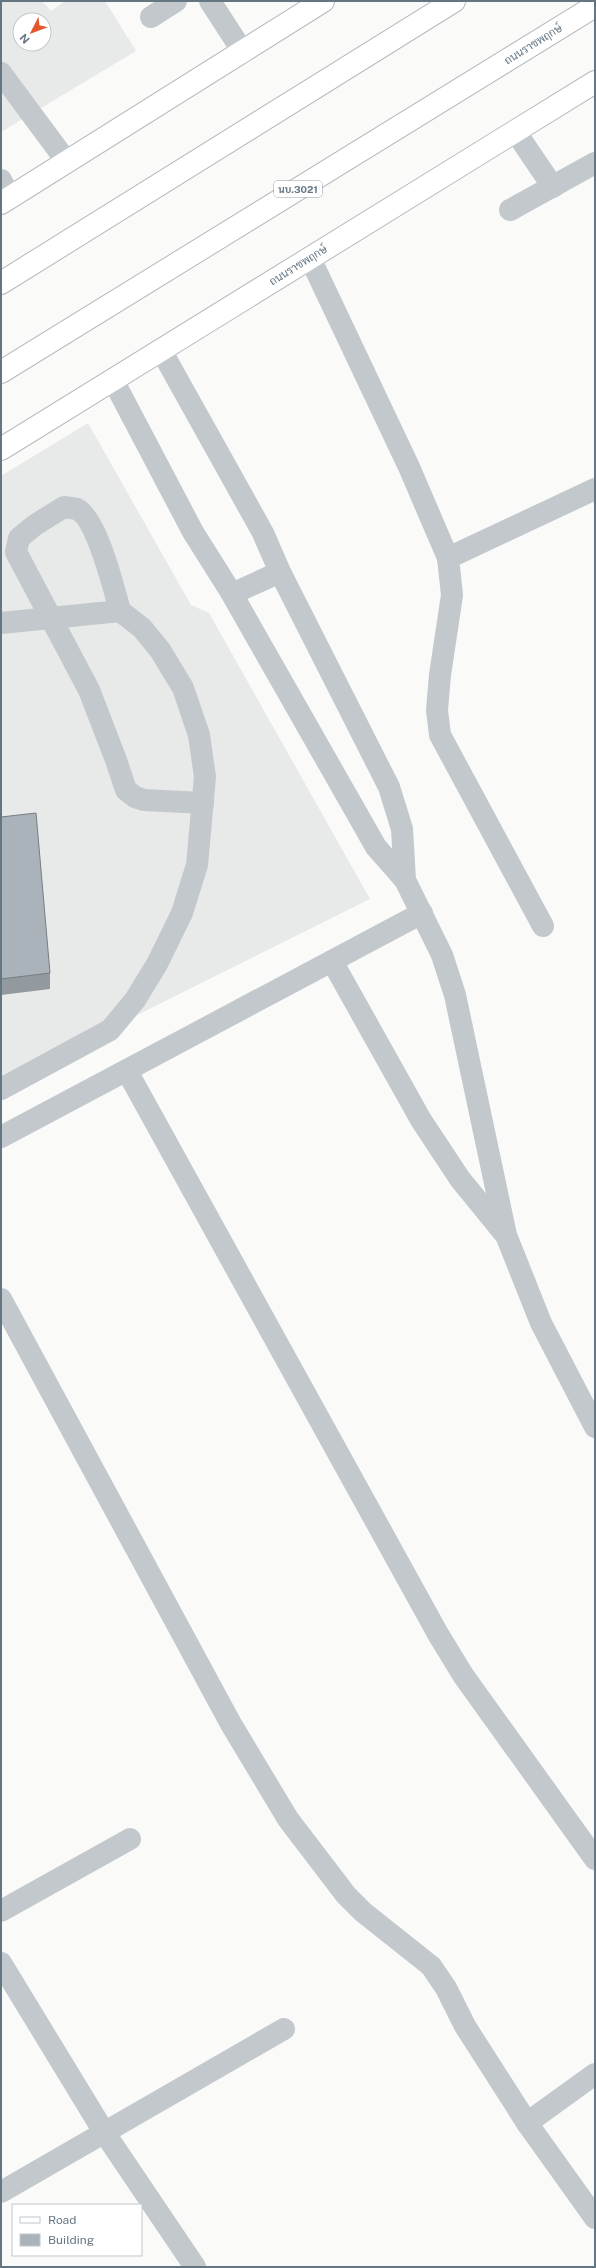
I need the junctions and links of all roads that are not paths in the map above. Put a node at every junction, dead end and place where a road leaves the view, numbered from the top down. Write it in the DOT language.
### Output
graph roads {
  1 [pos="176,1"];
  2 [pos="210,1"];
  3 [pos="323,1"];
  4 [pos="454,1"];
  5 [pos="595,6"];
  6 [pos="151,18"];
  7 [pos="243,52"];
  8 [pos="1,73"];
  9 [pos="595,82"];
  10 [pos="515,131"];
  11 [pos="67,162"];
  12 [pos="595,163"];
  13 [pos="553,187"];
  14 [pos="4,194"];
  15 [pos="510,210"];
  16 [pos="310,258"];
  17 [pos="1,283"];
  18 [pos="161,350"];
  19 [pos="1,372"];
  20 [pos="113,380"];
  21 [pos="1,449"];
  22 [pos="595,489"];
  23 [pos="448,558"];
  24 [pos="280,572"];
  25 [pos="232,594"];
  26 [pos="120,611"];
  27 [pos="51,618"];
  28 [pos="1,623"];
  29 [pos="203,803"];
  30 [pos="405,880"];
  31 [pos="422,913"];
  32 [pos="543,926"];
  33 [pos="332,961"];
  34 [pos="127,1071"];
  35 [pos="1,1089"];
  36 [pos="1,1138"];
  37 [pos="506,1235"];
  38 [pos="1,1299"];
  39 [pos="595,1427"];
  40 [pos="130,1839"];
  41 [pos="595,1859"];
  42 [pos="1,1911"];
  43 [pos="1,1963"];
  44 [pos="284,2029"];
  45 [pos="595,2074"];
  46 [pos="527,2123"];
  47 [pos="104,2132"];
  48 [pos="1,2192"];
  49 [pos="595,2218"];
  50 [pos="195,2267"];
  1 -- 6 [label="street"];
  2 -- 7 [label="street"];
  3 -- 7 [label="main road"];
  4 -- 17 [label="main road"];
  5 -- 19 [label="main road, ถนนราชพฤกษ์ / นบ.3021"];
  7 -- 11 [label="main road"];
  8 -- 11 [label="street"];
  9 -- 10 [label="main road, ถนนราชพฤกษ์"];
  10 -- 13 [label="street"];
  10 -- 16 [label="main road, ถนนราชพฤกษ์"];
  11 -- 14 [label="main road"];
  12 -- 13 [label="street"];
  13 -- 15 [label="street"];
  16 -- 18 [label="main road, ถนนราชพฤกษ์"];
  16 -- 23 [label="street"];
  18 -- 20 [label="main road, ถนนราชพฤกษ์"];
  18 -- 24 [label="street"];
  20 -- 21 [label="main road, ถนนราชพฤกษ์"];
  20 -- 25 [label="street"];
  22 -- 23 [label="street"];
  23 -- 32 [label="street"];
  24 -- 25 [label="street"];
  24 -- 30 [label="street"];
  25 -- 30 [label="street"];
  26 -- 27 [label="street"];
  26 -- 27 [label="street"];
  26 -- 29 [label="street"];
  27 -- 28 [label="street"];
  27 -- 29 [label="street"];
  29 -- 35 [label="street"];
  30 -- 31 [label="street"];
  31 -- 33 [label="street"];
  31 -- 37 [label="street"];
  33 -- 34 [label="street"];
  33 -- 37 [label="street"];
  34 -- 36 [label="street"];
  34 -- 41 [label="street"];
  37 -- 39 [label="street"];
  38 -- 46 [label="street"];
  40 -- 42 [label="street"];
  43 -- 47 [label="street"];
  44 -- 47 [label="street"];
  45 -- 46 [label="street"];
  46 -- 49 [label="street"];
  47 -- 48 [label="street"];
  47 -- 50 [label="street"];
}
